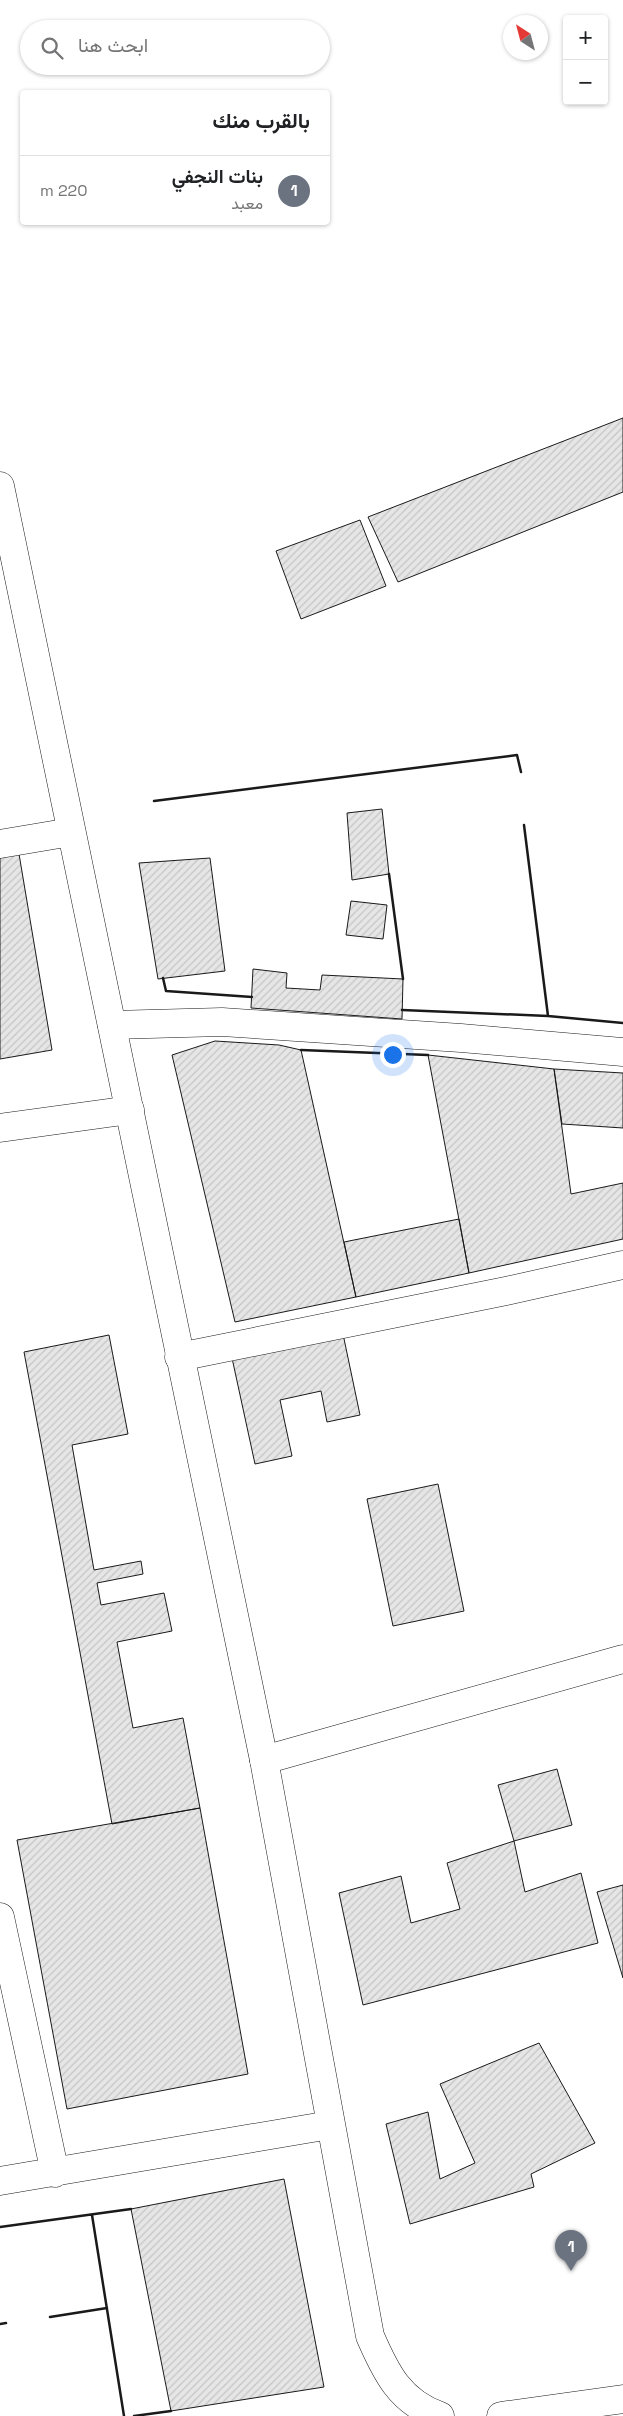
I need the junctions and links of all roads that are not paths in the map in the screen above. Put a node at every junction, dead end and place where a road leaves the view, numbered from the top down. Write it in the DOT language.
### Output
graph roads {
  1 [pos="0,486"];
  2 [pos="71,832"];
  3 [pos="0,844"];
  4 [pos="112,1025"];
  5 [pos="623,1052"];
  6 [pos="130,1110"];
  7 [pos="0,1128"];
  8 [pos="623,1265"];
  9 [pos="179,1357"];
  10 [pos="623,1659"];
  11 [pos="264,1760"];
  12 [pos="0,1917"];
  13 [pos="330,2125"];
  14 [pos="55,2173"];
  15 [pos="0,2181"];
  16 [pos="623,2399"];
  17 [pos="424,2414"];
  18 [pos="501,2416"];
  1 -- 2 [label="street"];
  2 -- 3 [label="street"];
  2 -- 4 [label="street"];
  4 -- 5 [label="street"];
  4 -- 6 [label="street"];
  6 -- 7 [label="street"];
  6 -- 9 [label="street"];
  8 -- 9 [label="street"];
  9 -- 11 [label="street"];
  10 -- 11 [label="street"];
  11 -- 13 [label="street"];
  12 -- 14 [label="street"];
  13 -- 14 [label="street"];
  13 -- 17 [label="street"];
  14 -- 15 [label="street"];
  16 -- 18 [label="street"];
}
